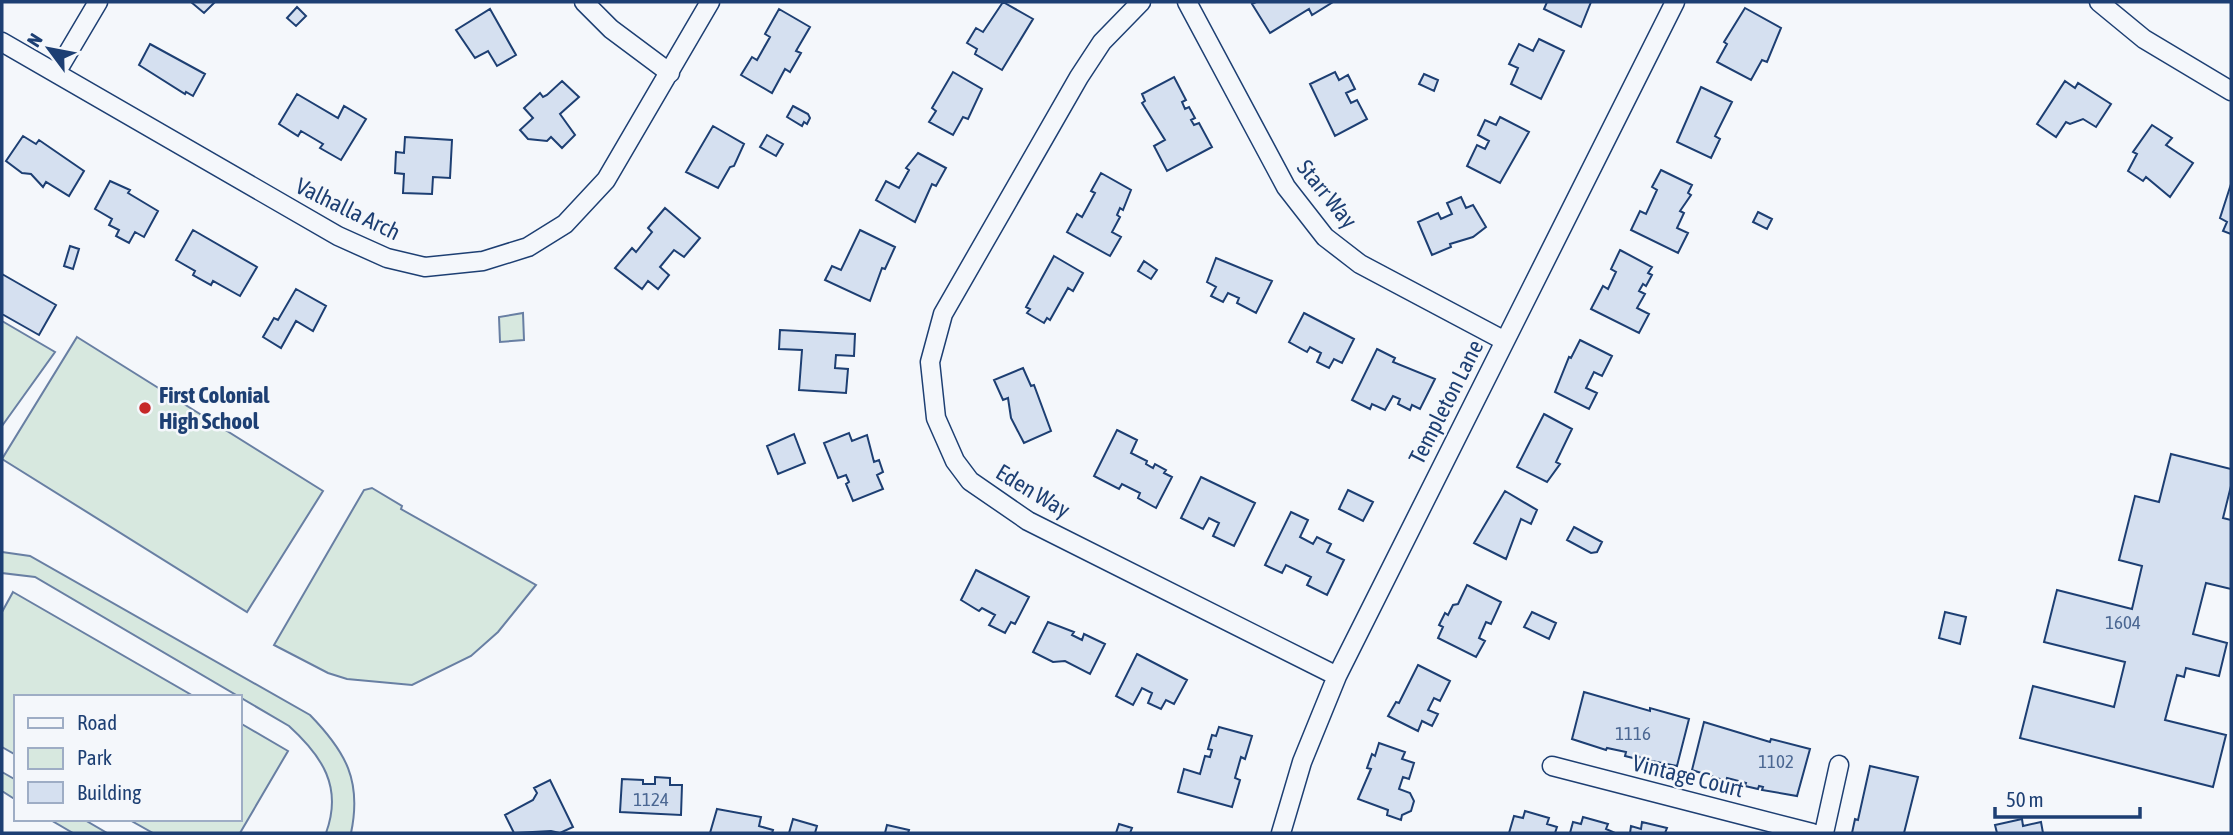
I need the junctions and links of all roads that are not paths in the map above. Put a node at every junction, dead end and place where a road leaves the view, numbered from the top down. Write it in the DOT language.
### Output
graph roads {
  1 [pos="98,2"];
  2 [pos="584,2"];
  3 [pos="710,2"];
  4 [pos="1141,2"];
  5 [pos="1187,2"];
  6 [pos="1675,2"];
  7 [pos="2099,2"];
  8 [pos="2,42"];
  9 [pos="56,73"];
  10 [pos="670,73"];
  11 [pos="2231,91"];
  12 [pos="1504,341"];
  13 [pos="1337,676"];
  14 [pos="1839,765"];
  15 [pos="1552,766"];
  16 [pos="1281,833"];
  17 [pos="1812,833"];
  18 [pos="1824,833"];
  1 -- 9 [label="street"];
  2 -- 10 [label="street"];
  3 -- 10 [label="street, Valhalla Arch"];
  4 -- 13 [label="street, Eden Way"];
  5 -- 12 [label="street, Starr Way"];
  6 -- 12 [label="street, Templeton Lane"];
  7 -- 11 [label="street"];
  8 -- 9 [label="street, Valhalla Arch"];
  9 -- 10 [label="street, Valhalla Arch"];
  12 -- 13 [label="street, Templeton Lane"];
  13 -- 16 [label="street, Templeton Lane"];
  14 -- 18 [label="street"];
  15 -- 17 [label="street, Vintage Court"];
}
